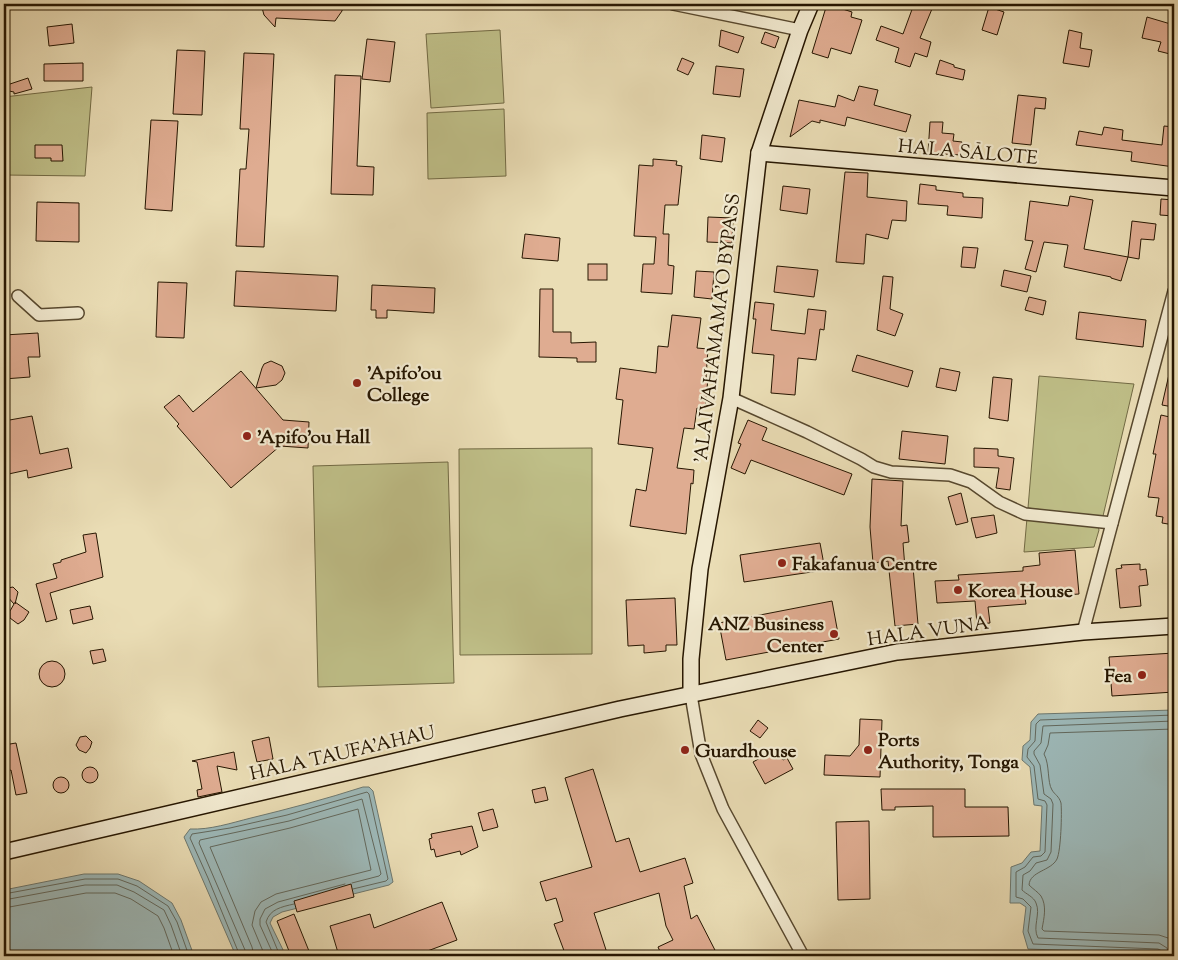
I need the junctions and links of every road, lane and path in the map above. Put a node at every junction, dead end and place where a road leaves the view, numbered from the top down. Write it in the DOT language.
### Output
graph roads {
  1 [pos="672,4"];
  2 [pos="811,4"];
  3 [pos="800,30"];
  4 [pos="759,153"];
  5 [pos="1174,188"];
  6 [pos="1174,291"];
  7 [pos="18,296"];
  8 [pos="78,313"];
  9 [pos="731,398"];
  10 [pos="1112,524"];
  11 [pos="1174,626"];
  12 [pos="1083,632"];
  13 [pos="691,695"];
  14 [pos="4,852"];
  15 [pos="802,956"];
  1 -- 3 [label="street"];
  2 -- 3 [label="main road, 'ALAIVAHAMAMA'O BYPASS"];
  3 -- 4 [label="main road, 'ALAIVAHAMAMA'O BYPASS"];
  4 -- 5 [label="main road, HALA SĀLOTE"];
  4 -- 9 [label="main road, 'ALAIVAHAMAMA'O BYPASS"];
  6 -- 10 [label="street"];
  7 -- 8 [label="street"];
  9 -- 10 [label="street"];
  9 -- 13 [label="main road, 'ALAIVAHAMAMA'O BYPASS"];
  10 -- 12 [label="street"];
  11 -- 12 [label="main road, HALA VUNA"];
  12 -- 13 [label="main road, HALA VUNA"];
  13 -- 14 [label="main road, HALA TAUFA'AHAU"];
  13 -- 15 [label="street"];
}
